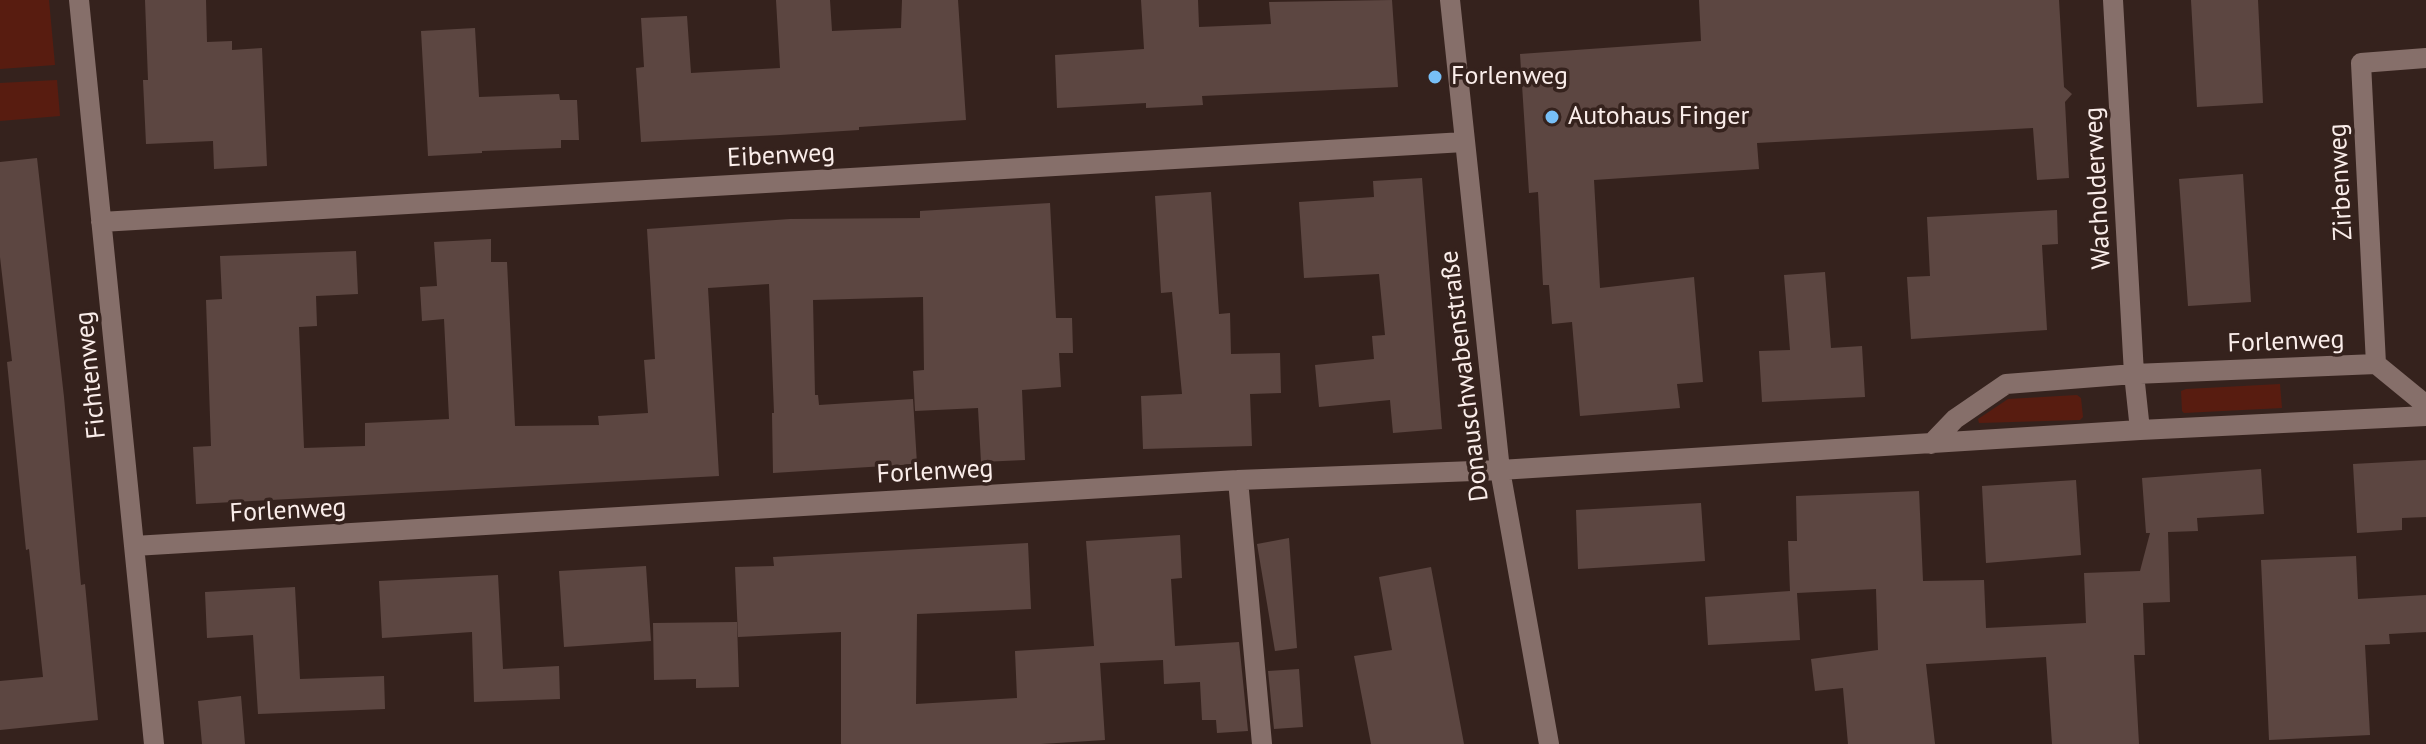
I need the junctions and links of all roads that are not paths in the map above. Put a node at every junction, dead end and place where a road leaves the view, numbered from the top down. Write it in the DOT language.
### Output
graph roads {
  1 [pos="79,0"];
  2 [pos="1450,0"];
  3 [pos="2113,0"];
  4 [pos="2426,58"];
  5 [pos="1464,142"];
  6 [pos="101,222"];
  7 [pos="2376,364"];
  8 [pos="2134,374"];
  9 [pos="2426,405"];
  10 [pos="2426,416"];
  11 [pos="2140,430"];
  12 [pos="1931,444"];
  13 [pos="1500,470"];
  14 [pos="1238,480"];
  15 [pos="134,546"];
  16 [pos="154,744"];
  17 [pos="1262,744"];
  18 [pos="1549,744"];
  1 -- 6 [label="street, Fichtenweg"];
  2 -- 5 [label="street, Donauschwabenstraße"];
  3 -- 8 [label="street, Wacholderweg"];
  4 -- 7 [label="street, Zirbenweg"];
  5 -- 6 [label="street, Eibenweg"];
  5 -- 13 [label="street, Donauschwabenstraße"];
  6 -- 15 [label="street, Fichtenweg"];
  7 -- 8 [label="street, Forlenweg"];
  7 -- 9 [label="street, Forlenweg"];
  8 -- 11 [label="street"];
  8 -- 12 [label="street, Forlenweg"];
  10 -- 11 [label="street, Forlenweg"];
  11 -- 12 [label="street, Forlenweg"];
  12 -- 13 [label="street, Forlenweg"];
  13 -- 14 [label="street, Forlenweg"];
  13 -- 18 [label="street, Donauschwabenstraße"];
  14 -- 15 [label="street, Forlenweg"];
  14 -- 17 [label="street"];
  15 -- 16 [label="street, Fichtenweg"];
}
